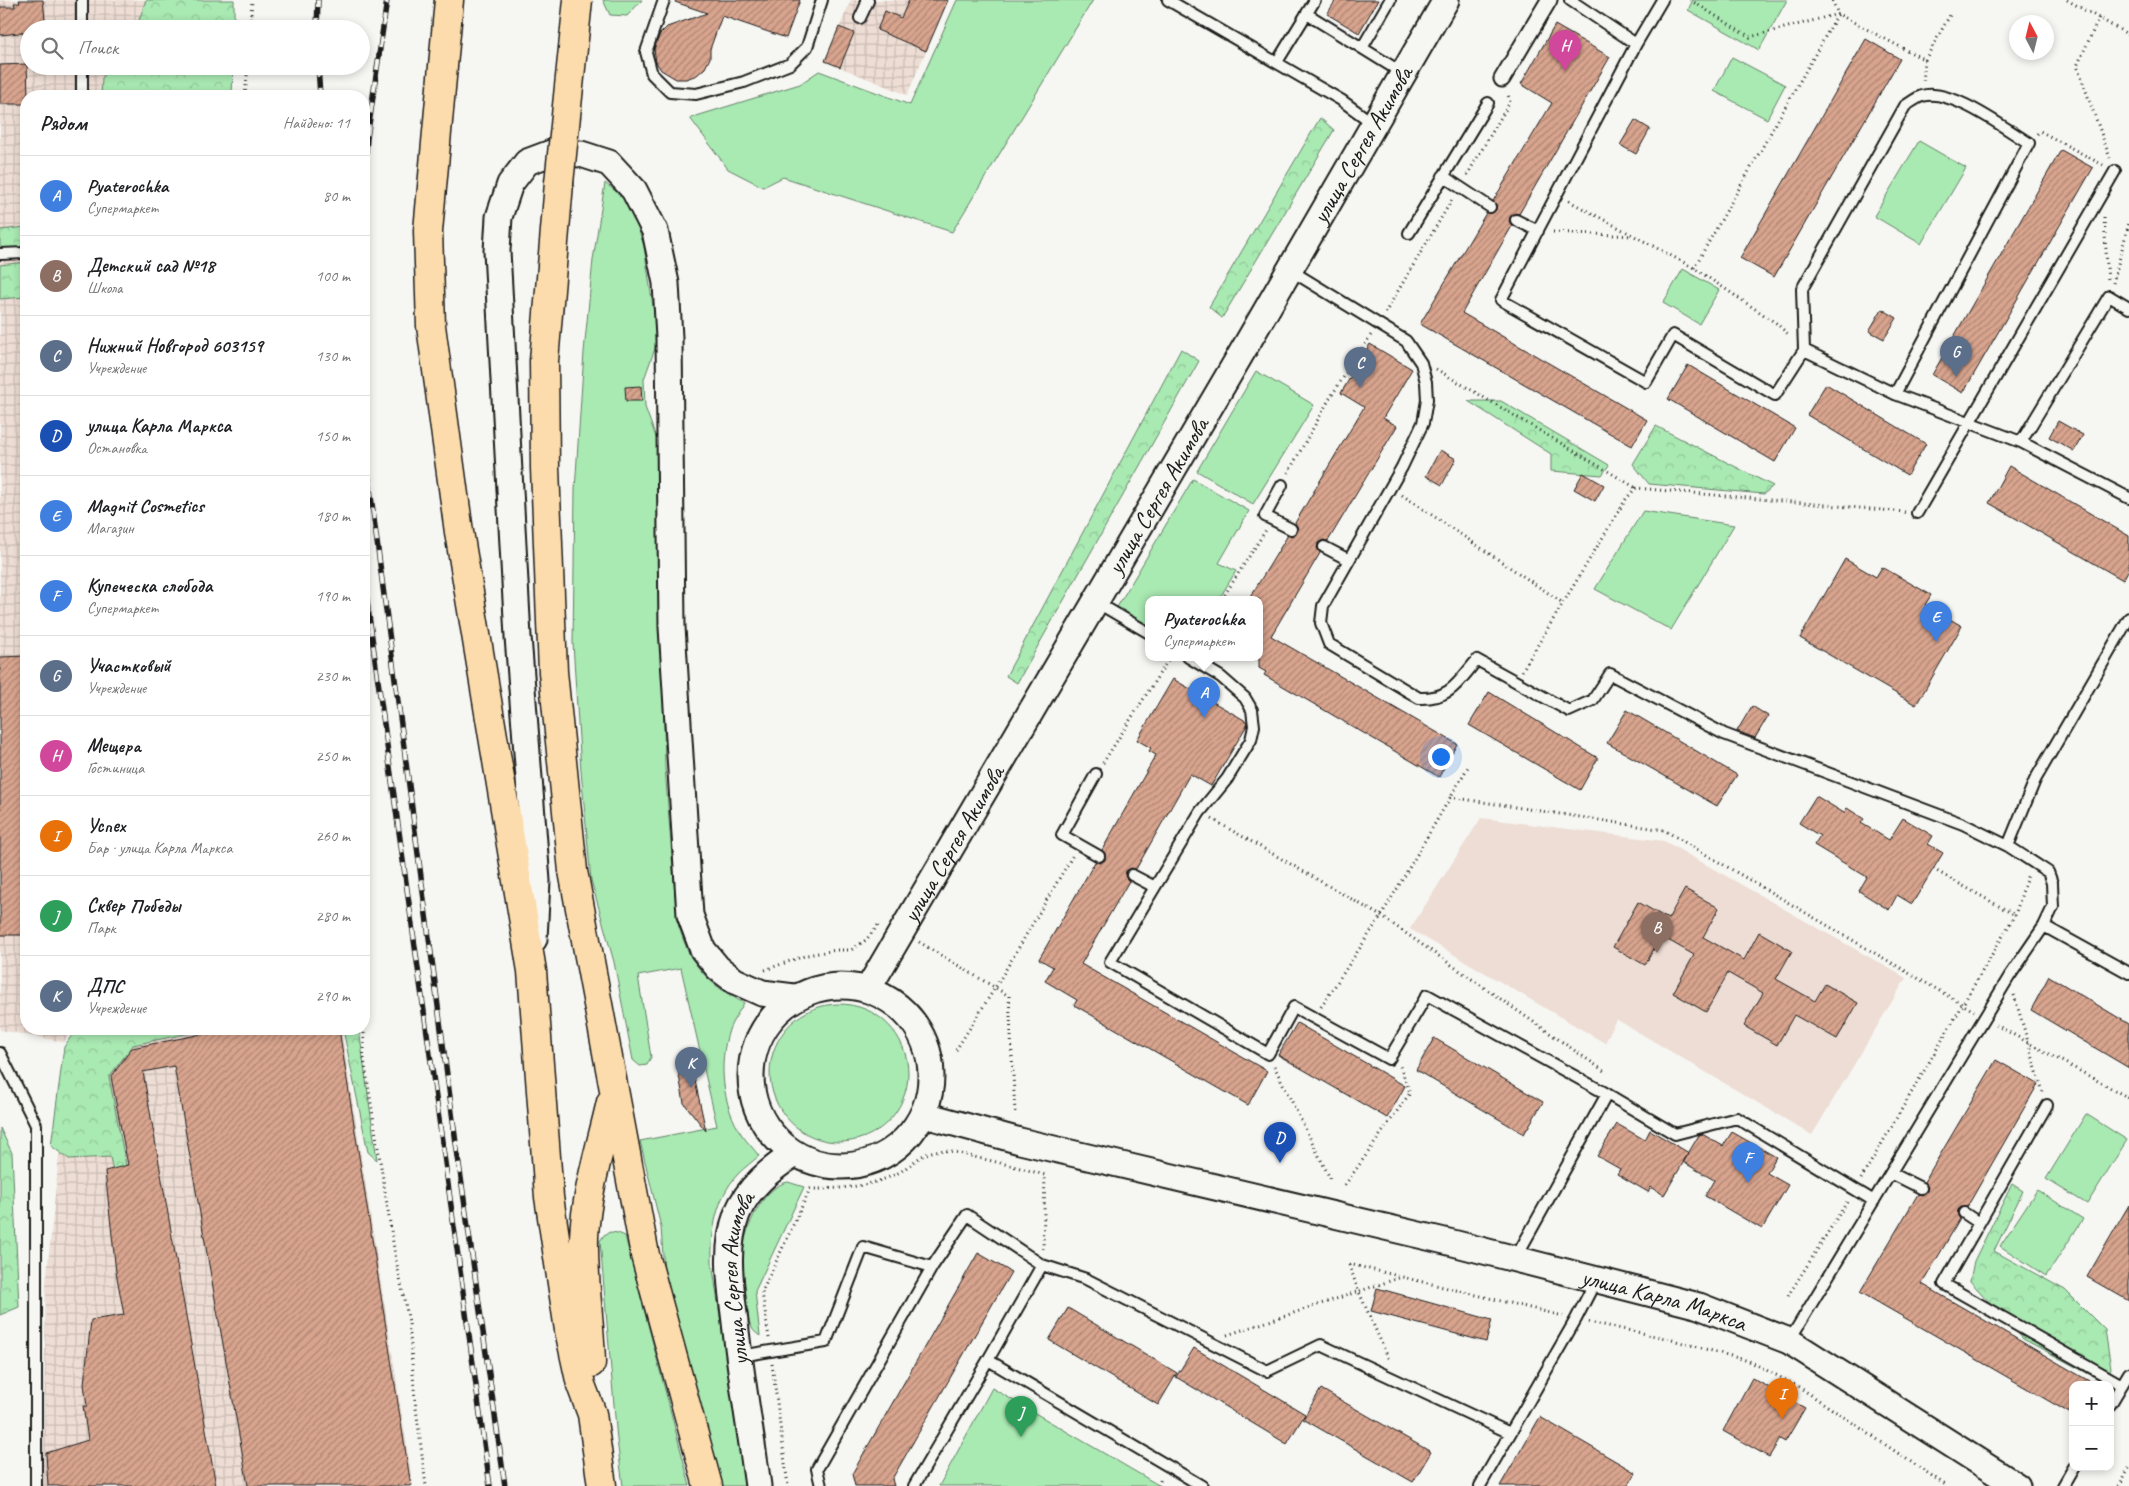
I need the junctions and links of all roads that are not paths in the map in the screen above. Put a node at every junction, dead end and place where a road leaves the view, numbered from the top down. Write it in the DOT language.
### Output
graph roads {
  1 [pos="82,0"];
  2 [pos="449,0"];
  3 [pos="578,0"];
  4 [pos="664,0"];
  5 [pos="822,0"];
  6 [pos="866,0"];
  7 [pos="1168,0"];
  8 [pos="1315,0"];
  9 [pos="1390,0"];
  10 [pos="1446,0"];
  11 [pos="1549,0"];
  12 [pos="1570,0"];
  13 [pos="1662,0"];
  14 [pos="1307,14"];
  15 [pos="860,18"];
  16 [pos="82,20"];
  17 [pos="1636,44"];
  18 [pos="1362,48"];
  19 [pos="1278,62"];
  20 [pos="1404,74"];
  21 [pos="82,75"];
  22 [pos="1502,79"];
  23 [pos="82,90"];
  24 [pos="1488,103"];
  25 [pos="1374,124"];
  26 [pos="2114,171"];
  27 [pos="1443,176"];
  28 [pos="1490,207"];
  29 [pos="1516,220"];
  30 [pos="1538,231"];
  31 [pos="1409,233"];
  32 [pos="20,253"];
  33 [pos="0,254"];
  34 [pos="1290,270"];
  35 [pos="2129,308"];
  36 [pos="1804,350"];
  37 [pos="1894,394"];
  38 [pos="1971,423"];
  39 [pos="2021,442"];
  40 [pos="1282,485"];
  41 [pos="2129,498"];
  42 [pos="1917,513"];
  43 [pos="1291,529"];
  44 [pos="1324,547"];
  45 [pos="1349,560"];
  46 [pos="1096,602"];
  47 [pos="2129,618"];
  48 [pos="1145,630"];
  49 [pos="1195,661"];
  50 [pos="1096,774"];
  51 [pos="2008,846"];
  52 [pos="1099,856"];
  53 [pos="1132,874"];
  54 [pos="1155,887"];
  55 [pos="2044,926"];
  56 [pos="532,971"];
  57 [pos="2129,973"];
  58 [pos="868,989"];
  59 [pos="794,997"];
  60 [pos="0,1053"];
  61 [pos="614,1093"];
  62 [pos="1607,1094"];
  63 [pos="2047,1105"];
  64 [pos="925,1115"];
  65 [pos="794,1154"];
  66 [pos="1891,1173"];
  67 [pos="1921,1188"];
  68 [pos="1874,1201"];
  69 [pos="1964,1213"];
  70 [pos="1979,1223"];
  71 [pos="1515,1259"];
  72 [pos="1042,1265"];
  73 [pos="932,1267"];
  74 [pos="1596,1280"];
  75 [pos="1789,1341"];
  76 [pos="739,1356"];
  77 [pos="988,1360"];
  78 [pos="2129,1373"];
  79 [pos="2122,1385"];
  80 [pos="2114,1399"];
  81 [pos="592,1414"];
  82 [pos="1510,1433"];
  83 [pos="2072,1471"];
  84 [pos="36,1486"];
  85 [pos="602,1486"];
  86 [pos="708,1486"];
  87 [pos="758,1486"];
  88 [pos="821,1486"];
  89 [pos="914,1486"];
  90 [pos="1202,1486"];
  91 [pos="1480,1486"];
  92 [pos="2017,1486"];
  93 [pos="2063,1486"];
  1 -- 16 [label="lane"];
  2 -- 56 [label="main road"];
  3 -- 61 [label="main road, bridge"];
  4 -- 5 [label="lane"];
  6 -- 15 [label="lane"];
  7 -- 19 [label="lane"];
  8 -- 14 [label="lane"];
  9 -- 18 [label="lane"];
  10 -- 20 [label="street, улица Сергея Акимова"];
  11 -- 22 [label="street"];
  12 -- 17 [label="lane"];
  13 -- 17 [label="lane"];
  14 -- 18 [label="lane"];
  14 -- 19 [label="lane"];
  17 -- 30 [label="lane"];
  18 -- 20 [label="lane"];
  19 -- 25 [label="lane"];
  20 -- 25 [label="street, улица Сергея Акимова"];
  21 -- 23 [label="lane"];
  24 -- 27 [label="lane"];
  25 -- 34 [label="street, улица Сергея Акимова"];
  26 -- 38 [label="lane"];
  27 -- 28 [label="lane"];
  27 -- 31 [label="lane"];
  29 -- 30 [label="lane"];
  30 -- 36 [label="lane"];
  32 -- 33 [label="lane"];
  34 -- 45 [label="lane"];
  34 -- 46 [label="street, улица Сергея Акимова"];
  35 -- 39 [label="lane"];
  36 -- 37 [label="lane"];
  36 -- 37 [label="lane"];
  37 -- 38 [label="lane"];
  38 -- 39 [label="lane"];
  38 -- 42 [label="lane"];
  39 -- 41 [label="lane"];
  40 -- 43 [label="lane"];
  44 -- 45 [label="lane"];
  45 -- 51 [label="lane"];
  46 -- 48 [label="lane"];
  46 -- 58 [label="street, улица Сергея Акимова"];
  47 -- 51 [label="lane"];
  49 -- 54 [label="lane"];
  50 -- 52 [label="lane"];
  51 -- 55 [label="lane"];
  53 -- 54 [label="lane"];
  54 -- 62 [label="lane"];
  55 -- 57 [label="lane"];
  55 -- 66 [label="lane"];
  56 -- 59 [label="street"];
  56 -- 81 [label="main road"];
  58 -- 59 [label="street"];
  58 -- 64 [label="street"];
  59 -- 65 [label="street"];
  60 -- 84 [label="lane"];
  61 -- 81 [label="main road"];
  61 -- 86 [label="main road"];
  62 -- 68 [label="lane"];
  62 -- 71 [label="lane"];
  63 -- 70 [label="lane"];
  64 -- 65 [label="street"];
  64 -- 71 [label="street, улица Карла Маркса"];
  65 -- 76 [label="street, улица Сергея Акимова"];
  66 -- 67 [label="lane"];
  66 -- 68 [label="lane"];
  68 -- 75 [label="lane"];
  69 -- 70 [label="lane"];
  70 -- 79 [label="lane"];
  71 -- 74 [label="street, улица Карла Маркса"];
  72 -- 73 [label="lane"];
  72 -- 77 [label="lane"];
  72 -- 82 [label="lane"];
  73 -- 76 [label="lane"];
  73 -- 88 [label="lane"];
  74 -- 75 [label="street, улица Карла Маркса"];
  74 -- 82 [label="lane"];
  75 -- 92 [label="street, улица Карла Маркса"];
  76 -- 87 [label="street, улица Сергея Акимова"];
  77 -- 89 [label="lane"];
  77 -- 90 [label="lane"];
  78 -- 79 [label="lane"];
  79 -- 80 [label="lane"];
  81 -- 85 [label="main road"];
  82 -- 91 [label="lane"];
  83 -- 93 [label="lane"];
}
